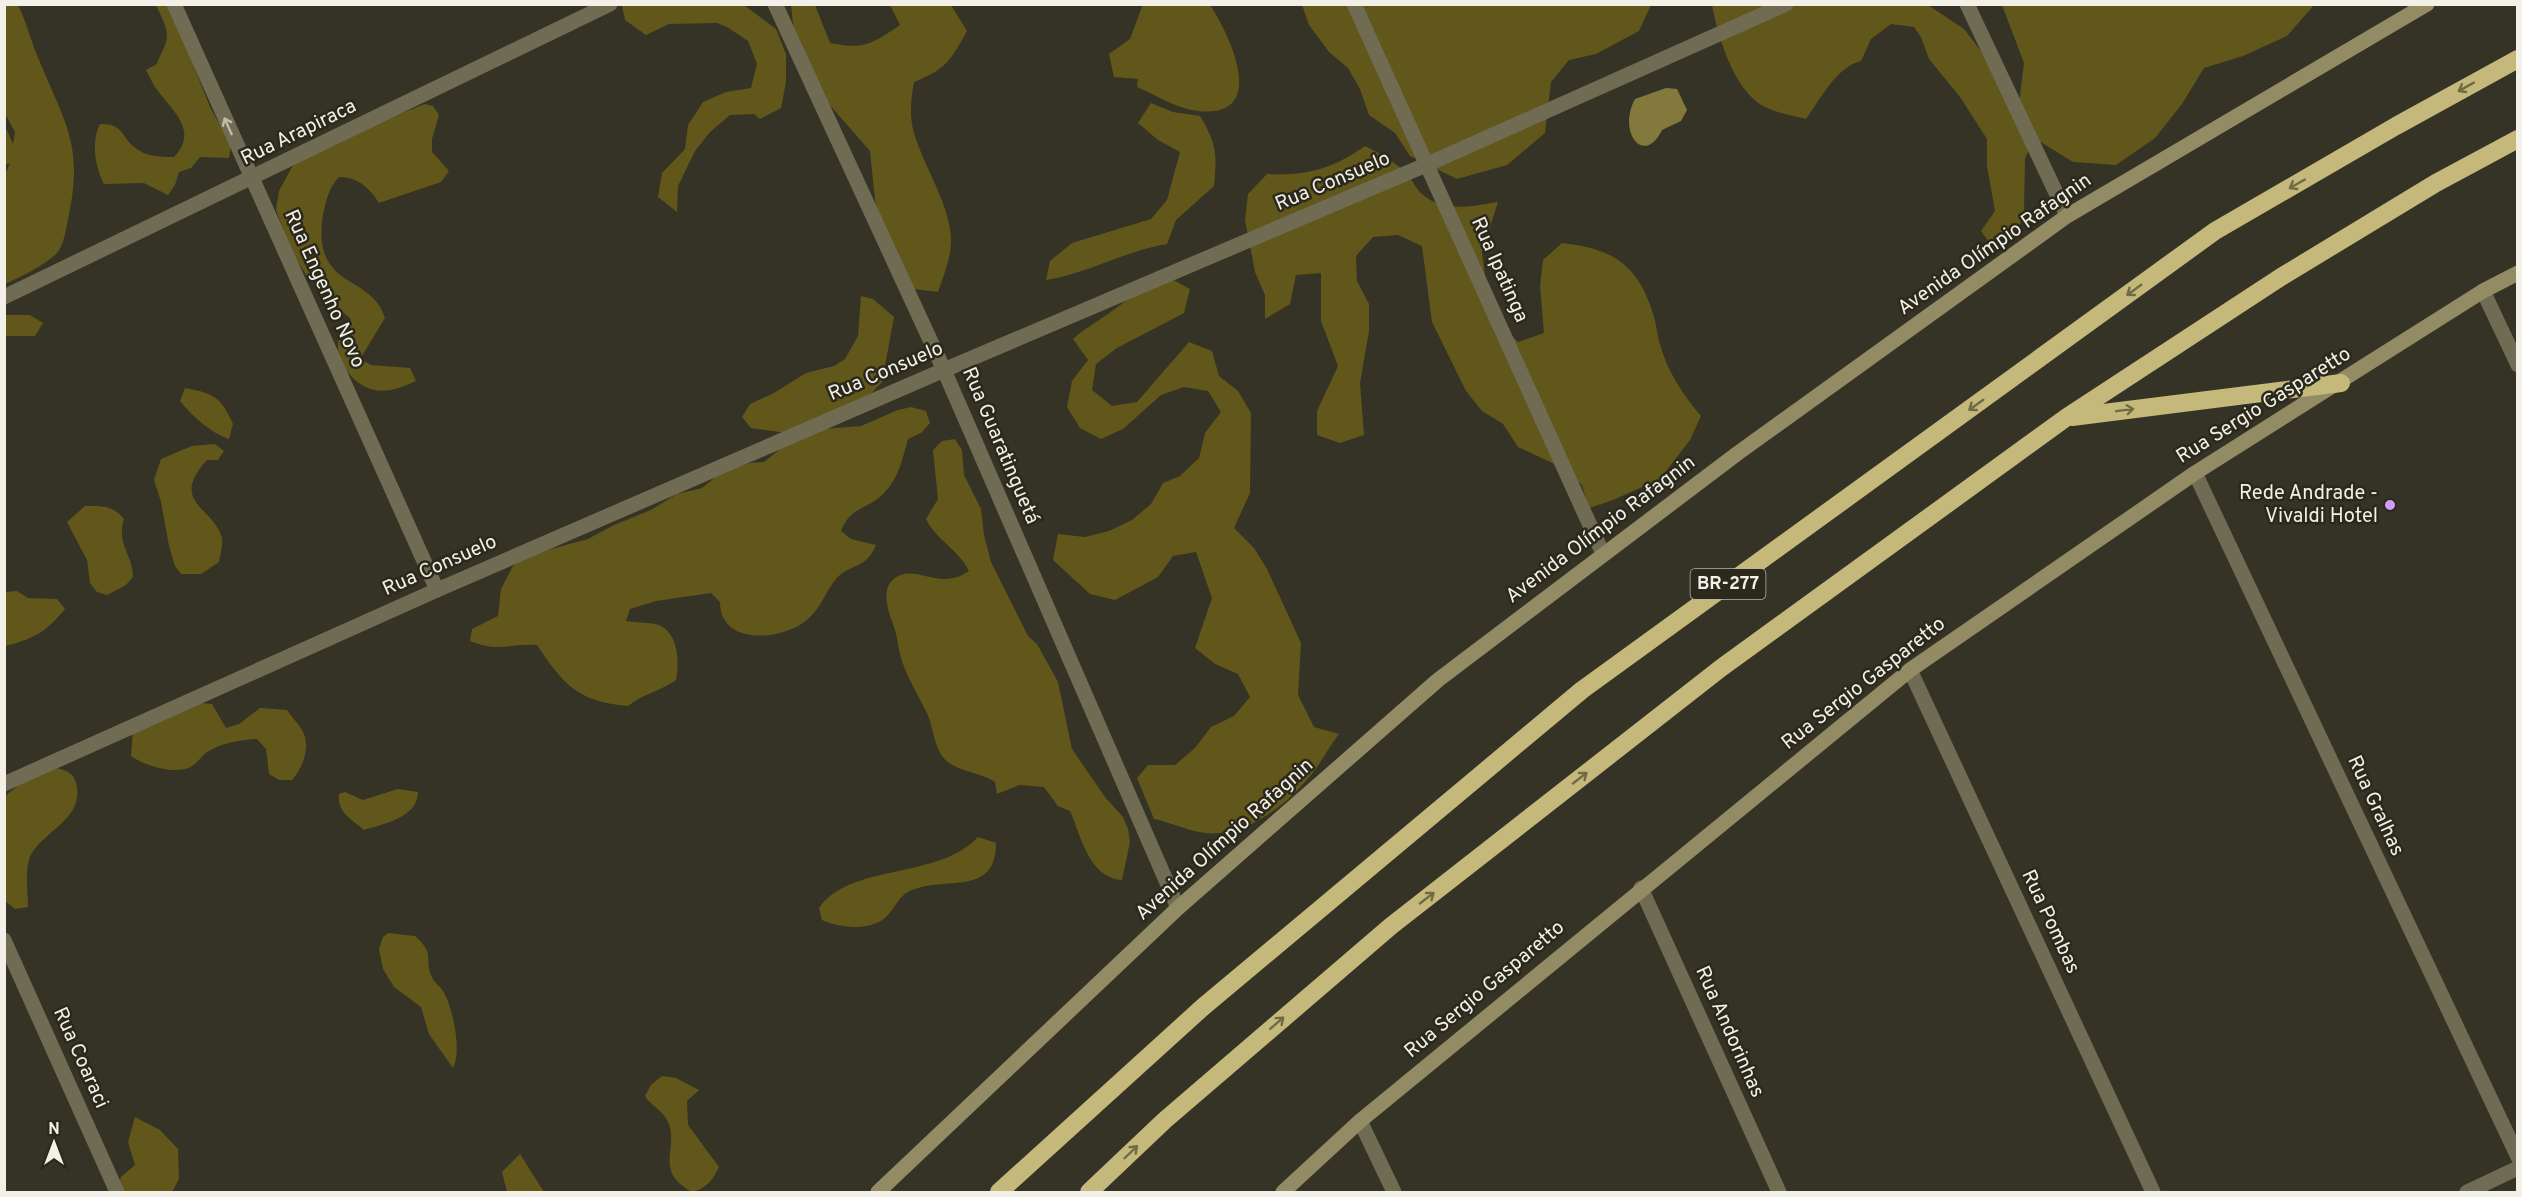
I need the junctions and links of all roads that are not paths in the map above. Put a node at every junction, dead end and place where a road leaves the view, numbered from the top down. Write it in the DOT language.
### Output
graph roads {
  1 [pos="174,4"];
  2 [pos="610,4"];
  3 [pos="775,4"];
  4 [pos="1354,4"];
  5 [pos="1786,4"];
  6 [pos="1967,4"];
  7 [pos="2427,4"];
  8 [pos="2517,59"];
  9 [pos="2517,139"];
  10 [pos="1428,164"];
  11 [pos="252,179"];
  12 [pos="2067,216"];
  13 [pos="2517,273"];
  14 [pos="2482,291"];
  15 [pos="4,297"];
  16 [pos="2517,365"];
  17 [pos="944,370"];
  18 [pos="2341,383"];
  19 [pos="2067,417"];
  20 [pos="2195,473"];
  21 [pos="1603,554"];
  22 [pos="437,590"];
  23 [pos="1910,670"];
  24 [pos="4,784"];
  25 [pos="1641,888"];
  26 [pos="1178,908"];
  27 [pos="4,940"];
  28 [pos="1360,1121"];
  29 [pos="2517,1157"];
  30 [pos="2517,1168"];
  31 [pos="117,1192"];
  32 [pos="878,1192"];
  33 [pos="999,1192"];
  34 [pos="1089,1192"];
  35 [pos="1283,1192"];
  36 [pos="1394,1192"];
  37 [pos="1779,1192"];
  38 [pos="2153,1192"];
  39 [pos="2467,1192"];
  11 -- 1 [label="street, Rua Engenho Novo, one-way"];
  2 -- 11 [label="street, Rua Arapiraca"];
  3 -- 17 [label="street, Rua Guaratinguetá"];
  4 -- 10 [label="street, Rua Ipatinga"];
  5 -- 10 [label="street, Rua Consuelo"];
  6 -- 12 [label="street"];
  7 -- 12 [label="street, Avenida Olímpio Rafagnin"];
  8 -- 33 [label="highway, BR-277, one-way"];
  9 -- 19 [label="highway"];
  10 -- 17 [label="street, Rua Consuelo"];
  10 -- 21 [label="street, Rua Ipatinga"];
  11 -- 15 [label="street, Rua Arapiraca"];
  11 -- 22 [label="street, Rua Engenho Novo"];
  12 -- 21 [label="street, Avenida Olímpio Rafagnin"];
  13 -- 14 [label="street, Rua Sergio Gasparetto"];
  14 -- 16 [label="street"];
  14 -- 18 [label="street, Rua Sergio Gasparetto"];
  17 -- 22 [label="street, Rua Consuelo"];
  17 -- 26 [label="street, Rua Guaratinguetá"];
  19 -- 18 [label="highway, one-way"];
  18 -- 20 [label="street, Rua Sergio Gasparetto"];
  34 -- 19 [label="highway, one-way"];
  20 -- 23 [label="street, Rua Sergio Gasparetto"];
  20 -- 29 [label="street, Rua Gralhas"];
  21 -- 26 [label="street, Avenida Olímpio Rafagnin"];
  22 -- 24 [label="street, Rua Consuelo"];
  23 -- 25 [label="street, Rua Sergio Gasparetto"];
  23 -- 38 [label="street, Rua Pombas"];
  25 -- 28 [label="street, Rua Sergio Gasparetto"];
  25 -- 37 [label="street, Rua Andorinhas"];
  26 -- 32 [label="street, Avenida Olímpio Rafagnin"];
  27 -- 31 [label="street, Rua Coaraci"];
  28 -- 35 [label="street, Rua Sergio Gasparetto"];
  28 -- 36 [label="street"];
  30 -- 39 [label="street"];
}
